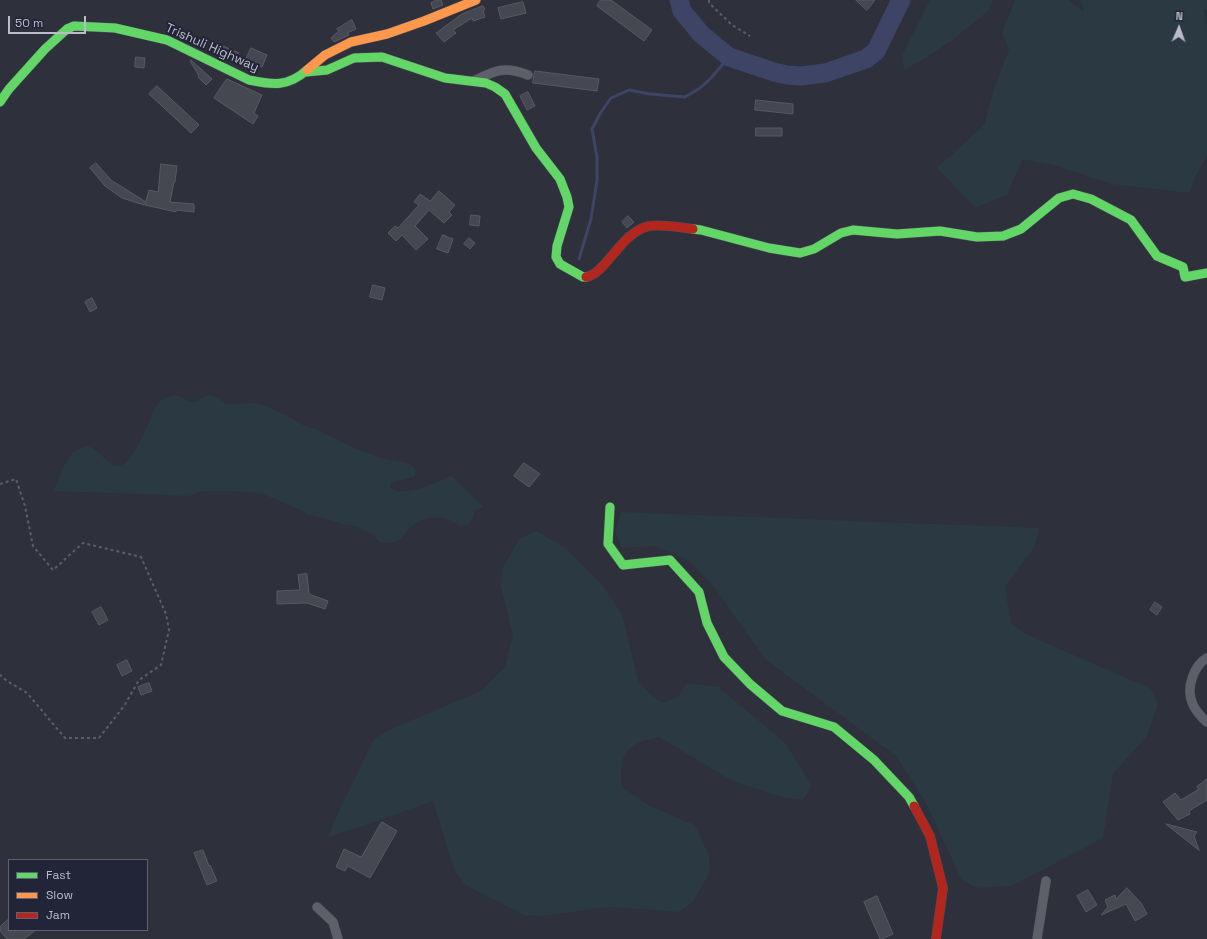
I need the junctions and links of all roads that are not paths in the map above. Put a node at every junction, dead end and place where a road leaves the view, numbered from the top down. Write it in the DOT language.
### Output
graph roads {
  1 [pos="476,0"];
  2 [pos="306,72"];
  3 [pos="528,75"];
  4 [pos="474,81"];
  5 [pos="0,102"];
  6 [pos="1207,273"];
  7 [pos="610,507"];
  8 [pos="1207,658"];
  9 [pos="1207,722"];
  10 [pos="1046,881"];
  11 [pos="317,907"];
  12 [pos="338,939"];
  13 [pos="936,939"];
  14 [pos="1037,939"];
  1 -- 2 [label="street, Trishuli Highway"];
  2 -- 4 [label="street"];
  2 -- 5 [label="street, Trishuli Highway"];
  3 -- 4 [label="street"];
  4 -- 6 [label="street"];
  7 -- 13 [label="street"];
  8 -- 9 [label="street"];
  10 -- 14 [label="street"];
  11 -- 12 [label="street"];
}
